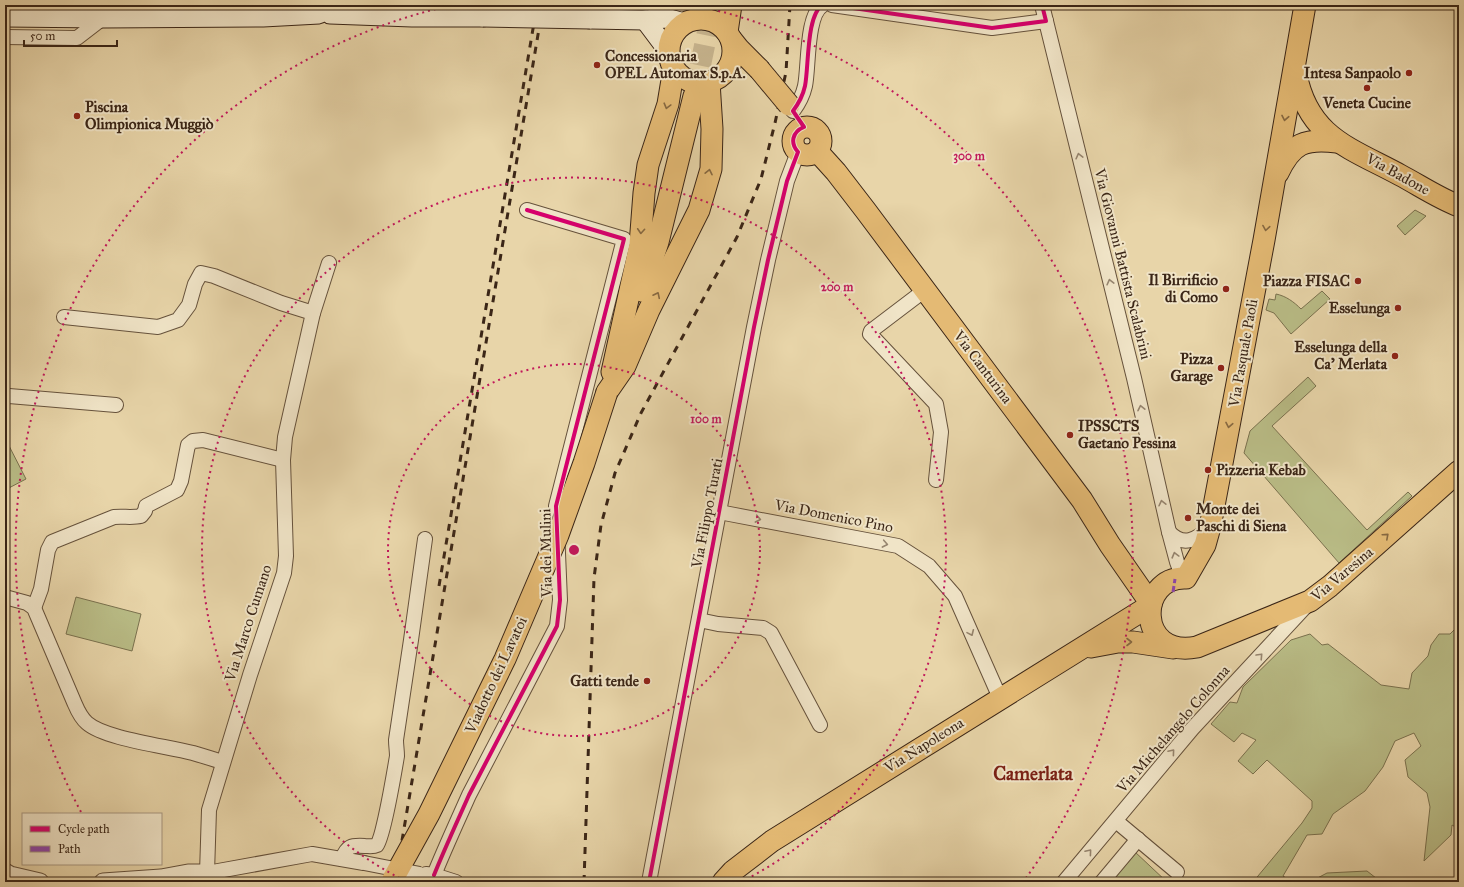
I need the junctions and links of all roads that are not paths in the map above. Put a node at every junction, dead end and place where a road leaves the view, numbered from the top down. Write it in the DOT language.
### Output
graph roads {
  1 [pos="290,5"];
  2 [pos="382,5"];
  3 [pos="731,5"];
  4 [pos="823,5"];
  5 [pos="832,5"];
  6 [pos="1042,5"];
  7 [pos="1305,5"];
  8 [pos="324,10"];
  9 [pos="443,11"];
  10 [pos="688,16"];
  11 [pos="5,17"];
  12 [pos="263,17"];
  13 [pos="412,17"];
  14 [pos="103,18"];
  15 [pos="645,20"];
  16 [pos="1046,21"];
  17 [pos="729,35"];
  18 [pos="5,37"];
  19 [pos="672,60"];
  20 [pos="1294,66"];
  21 [pos="759,69"];
  22 [pos="726,71"];
  23 [pos="709,82"];
  24 [pos="694,96"];
  25 [pos="795,115"];
  26 [pos="1337,142"];
  27 [pos="807,151"];
  28 [pos="1272,190"];
  29 [pos="1459,206"];
  30 [pos="527,210"];
  31 [pos="329,263"];
  32 [pos="925,290"];
  33 [pos="313,313"];
  34 [pos="64,317"];
  35 [pos="607,392"];
  36 [pos="5,397"];
  37 [pos="116,405"];
  38 [pos="283,460"];
  39 [pos="1459,471"];
  40 [pos="936,480"];
  41 [pos="719,512"];
  42 [pos="1210,527"];
  43 [pos="1169,532"];
  44 [pos="425,539"];
  45 [pos="1185,578"];
  46 [pos="5,597"];
  47 [pos="1150,597"];
  48 [pos="1310,601"];
  49 [pos="34,608"];
  50 [pos="699,620"];
  51 [pos="1178,648"];
  52 [pos="1077,651"];
  53 [pos="1000,698"];
  54 [pos="820,725"];
  55 [pos="222,762"];
  56 [pos="1116,821"];
  57 [pos="1138,839"];
  58 [pos="772,841"];
  59 [pos="342,859"];
  60 [pos="5,872"];
  61 [pos="1177,872"];
  62 [pos="208,878"];
  63 [pos="439,878"];
  64 [pos="162,880"];
  65 [pos="40,882"];
  66 [pos="103,882"];
  67 [pos="391,882"];
  68 [pos="456,882"];
  69 [pos="649,882"];
  70 [pos="723,882"];
  71 [pos="736,882"];
  72 [pos="1064,882"];
  73 [pos="1102,882"];
  1 -- 12 [label="main road"];
  2 -- 13 [label="main road"];
  3 -- 17 [label="main road"];
  4 -- 25 [label="street"];
  5 -- 16 [label="street"];
  6 -- 16 [label="street, Via Giovanni Battista Scalabrini"];
  7 -- 20 [label="main road, Via Pasquale Paoli"];
  8 -- 12 [label="main road"];
  8 -- 13 [label="main road"];
  9 -- 13 [label="main road"];
  9 -- 15 [label="main road, bridge"];
  10 -- 15 [label="main road"];
  10 -- 17 [label="main road"];
  10 -- 19 [label="main road"];
  11 -- 14 [label="main road"];
  12 -- 14 [label="main road"];
  14 -- 18 [label="street"];
  15 -- 19 [label="main road"];
  43 -- 16 [label="street, Via Giovanni Battista Scalabrini, one-way"];
  17 -- 21 [label="main road"];
  17 -- 22 [label="main road"];
  19 -- 23 [label="main road"];
  19 -- 35 [label="main road, one-way"];
  20 -- 26 [label="main road, Via Badone"];
  20 -- 28 [label="main road, Via Pasquale Paoli, one-way"];
  21 -- 22 [label="main road"];
  21 -- 25 [label="main road, bridge"];
  22 -- 23 [label="main road"];
  35 -- 23 [label="main road, one-way"];
  24 -- 35 [label="main road"];
  25 -- 27 [label="main road"];
  26 -- 28 [label="main road, Via Badone"];
  26 -- 29 [label="main road, Via Badone"];
  27 -- 32 [label="main road, Via Canturina"];
  27 -- 41 [label="street, Via Filippo Turati"];
  28 -- 42 [label="main road, Via Pasquale Paoli, one-way"];
  30 -- 63 [label="street, Via dei Mulini"];
  31 -- 33 [label="street, Via Marco Cumano"];
  32 -- 40 [label="street"];
  32 -- 47 [label="main road, Via Canturina"];
  33 -- 34 [label="street"];
  33 -- 38 [label="street, Via Marco Cumano"];
  35 -- 67 [label="main road, Viadotto dei Lavatoi, bridge"];
  36 -- 37 [label="street"];
  38 -- 49 [label="street"];
  38 -- 55 [label="street, Via Marco Cumano"];
  48 -- 39 [label="main road, Via Varesina, one-way"];
  41 -- 50 [label="street, Via Filippo Turati"];
  41 -- 53 [label="street, Via Domenico Pino, one-way"];
  42 -- 43 [label="street"];
  42 -- 45 [label="main road, Via Pasquale Paoli"];
  45 -- 43 [label="street, Via Giovanni Battista Scalabrini, one-way"];
  44 -- 59 [label="street"];
  45 -- 47 [label="main road, Via Napoleona"];
  46 -- 49 [label="street"];
  47 -- 51 [label="main road"];
  47 -- 52 [label="main road, Via Napoleona"];
  48 -- 51 [label="main road, Via Varesina"];
  56 -- 48 [label="street, Via Michelangelo Colonna, one-way"];
  49 -- 55 [label="street"];
  50 -- 54 [label="street"];
  50 -- 69 [label="street, Via Filippo Turati"];
  52 -- 51 [label="main road, Via Napoleona, one-way"];
  52 -- 53 [label="main road, Via Napoleona"];
  53 -- 58 [label="main road, Via Napoleona"];
  55 -- 62 [label="street, Via Marco Cumano"];
  56 -- 57 [label="street"];
  72 -- 56 [label="street, Via Michelangelo Colonna, one-way"];
  57 -- 61 [label="street"];
  57 -- 73 [label="street"];
  58 -- 70 [label="main road, Via Napoleona"];
  58 -- 71 [label="main road, Via Napoleona"];
  59 -- 62 [label="street"];
  59 -- 63 [label="street, bridge"];
  60 -- 65 [label="street"];
  62 -- 64 [label="street"];
  63 -- 68 [label="street"];
  64 -- 66 [label="street"];
}
